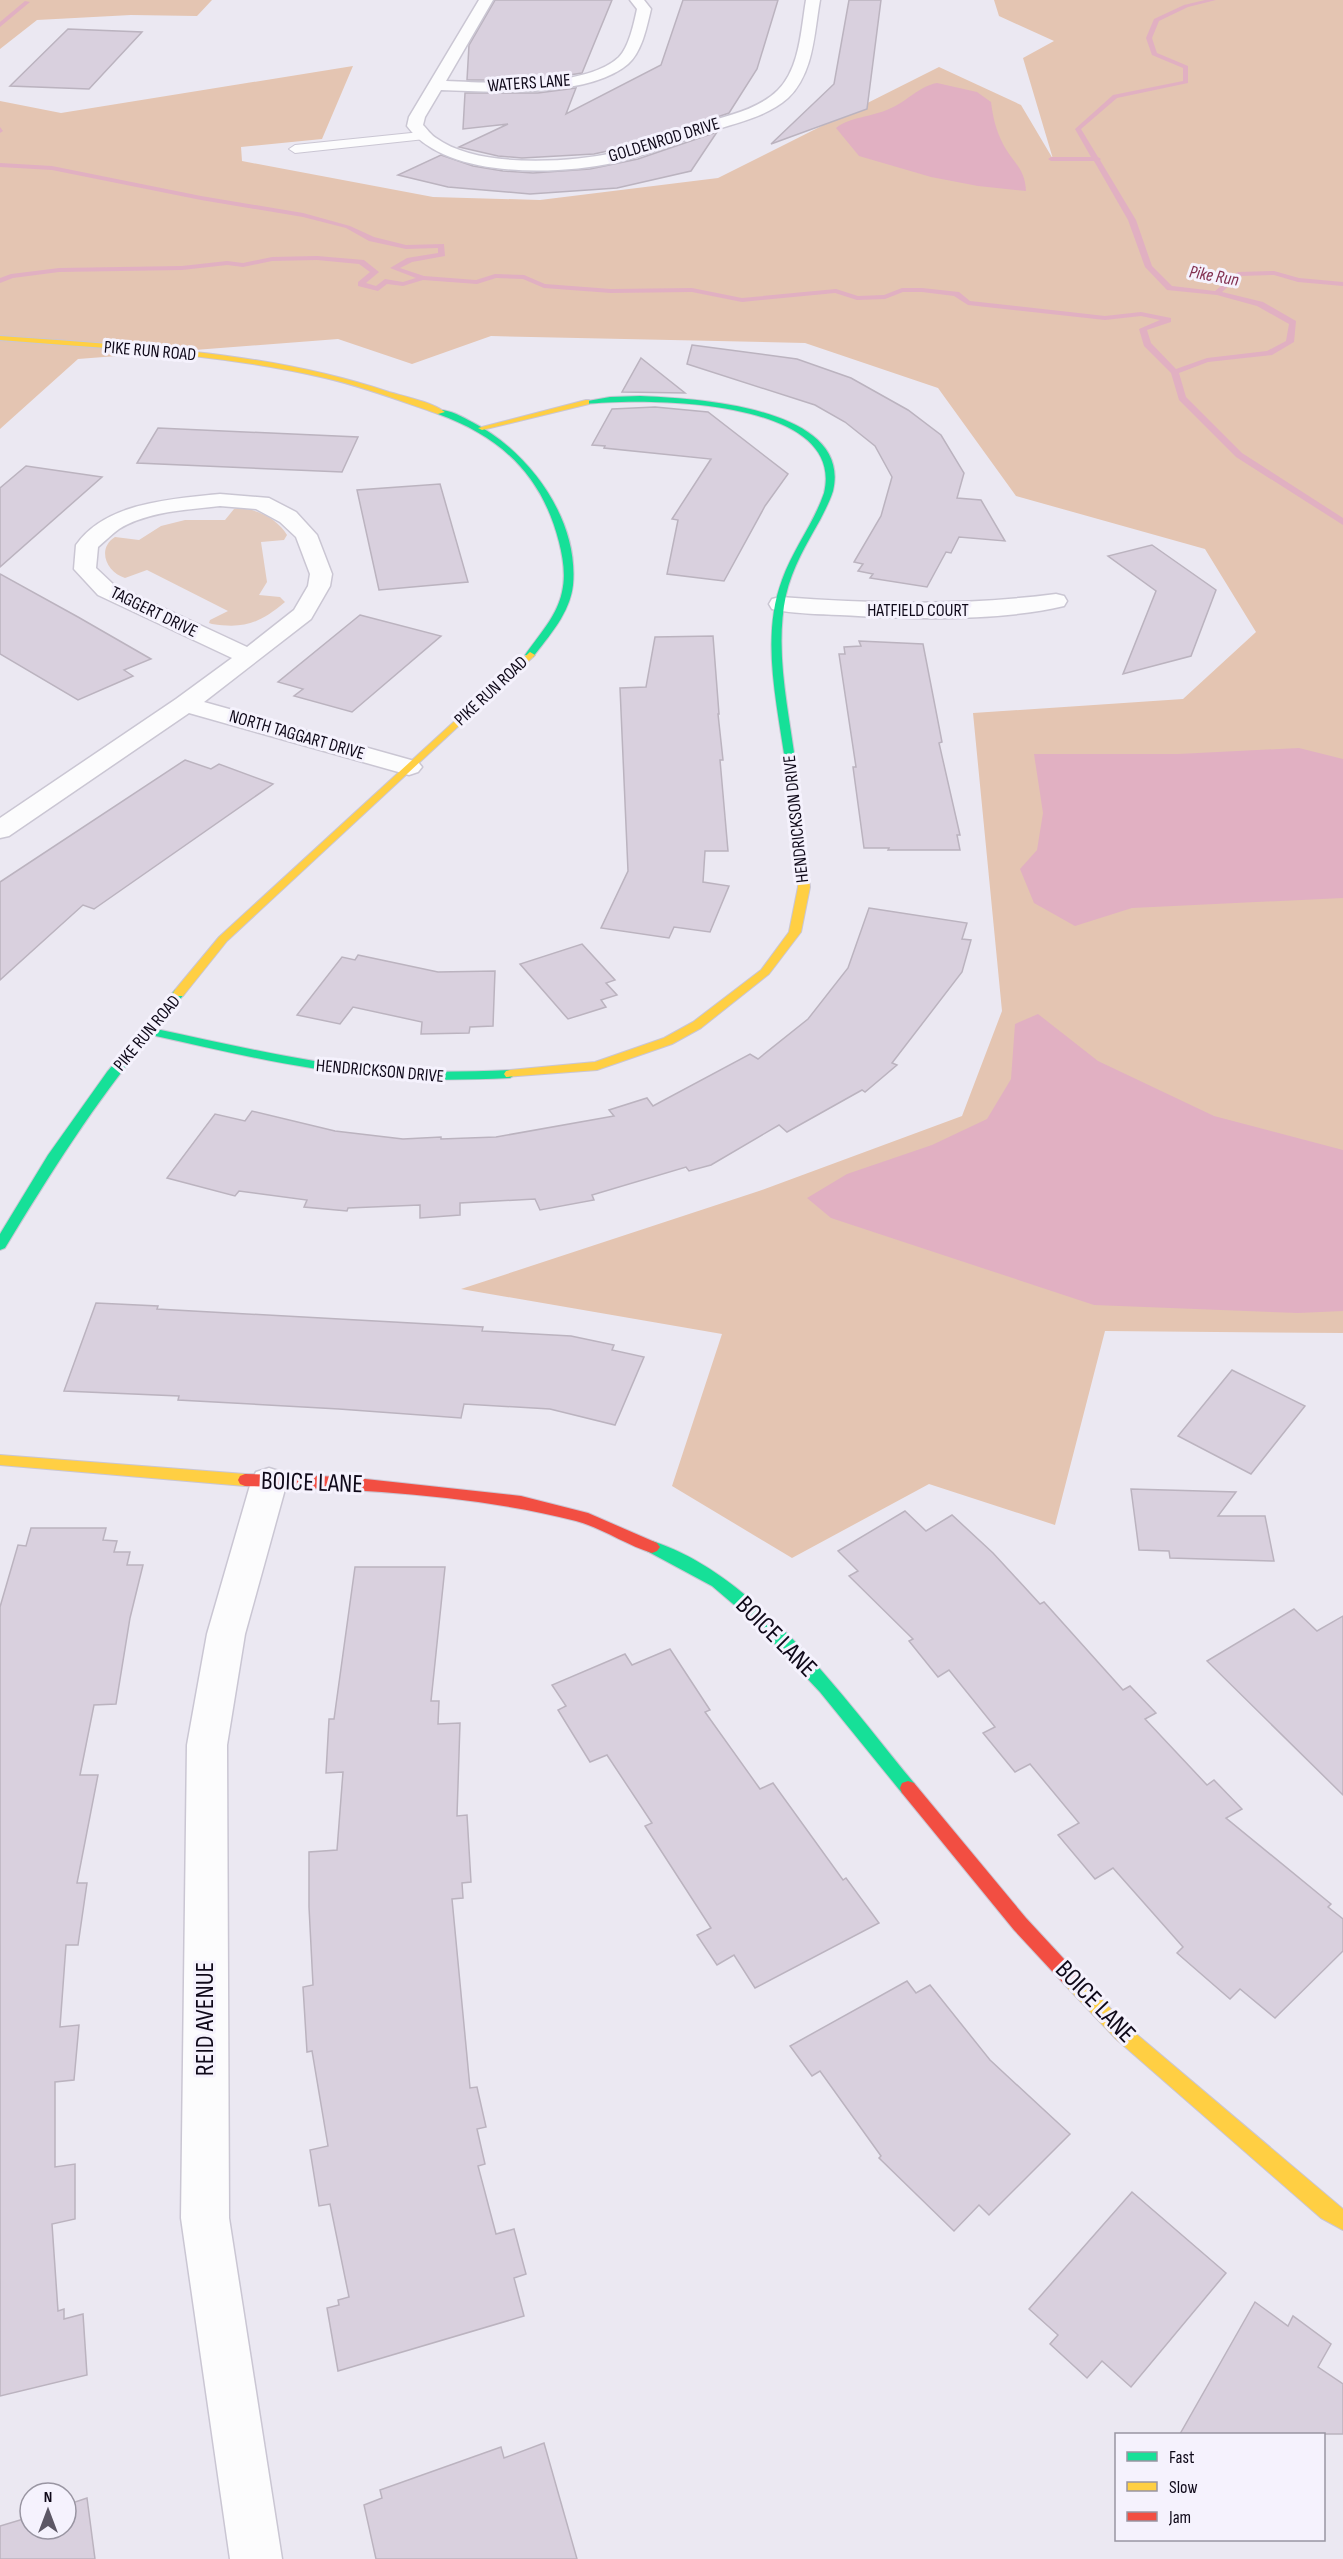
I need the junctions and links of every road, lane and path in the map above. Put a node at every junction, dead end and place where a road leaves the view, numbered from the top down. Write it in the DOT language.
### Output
graph roads {
  1 [pos="486,0"];
  2 [pos="637,0"];
  3 [pos="813,0"];
  4 [pos="436,85"];
  5 [pos="421,136"];
  6 [pos="295,149"];
  7 [pos="0,338"];
  8 [pos="482,428"];
  9 [pos="1056,601"];
  10 [pos="780,604"];
  11 [pos="249,657"];
  12 [pos="185,704"];
  13 [pos="409,767"];
  14 [pos="0,830"];
  15 [pos="150,1031"];
  16 [pos="0,1245"];
  17 [pos="0,1460"];
  18 [pos="269,1482"];
  19 [pos="1343,2220"];
  20 [pos="256,2559"];
  1 -- 4 [label="street"];
  2 -- 4 [label="street, WATERS LANE"];
  3 -- 5 [label="street, GOLDENROD DRIVE"];
  4 -- 5 [label="street"];
  5 -- 6 [label="lane"];
  7 -- 8 [label="street, PIKE RUN ROAD"];
  8 -- 10 [label="street, HENDRICKSON DRIVE"];
  8 -- 13 [label="street, PIKE RUN ROAD"];
  9 -- 10 [label="street, HATFIELD COURT"];
  10 -- 15 [label="street, HENDRICKSON DRIVE"];
  11 -- 11 [label="street, TAGGERT DRIVE"];
  11 -- 12 [label="street, TAGGERT DRIVE"];
  12 -- 13 [label="street, NORTH TAGGART DRIVE"];
  12 -- 14 [label="street, TAGGERT DRIVE"];
  13 -- 15 [label="street, PIKE RUN ROAD"];
  15 -- 16 [label="street, PIKE RUN ROAD"];
  17 -- 18 [label="street, BOICE LANE"];
  18 -- 19 [label="street, BOICE LANE"];
  18 -- 20 [label="street, REID AVENUE"];
}
